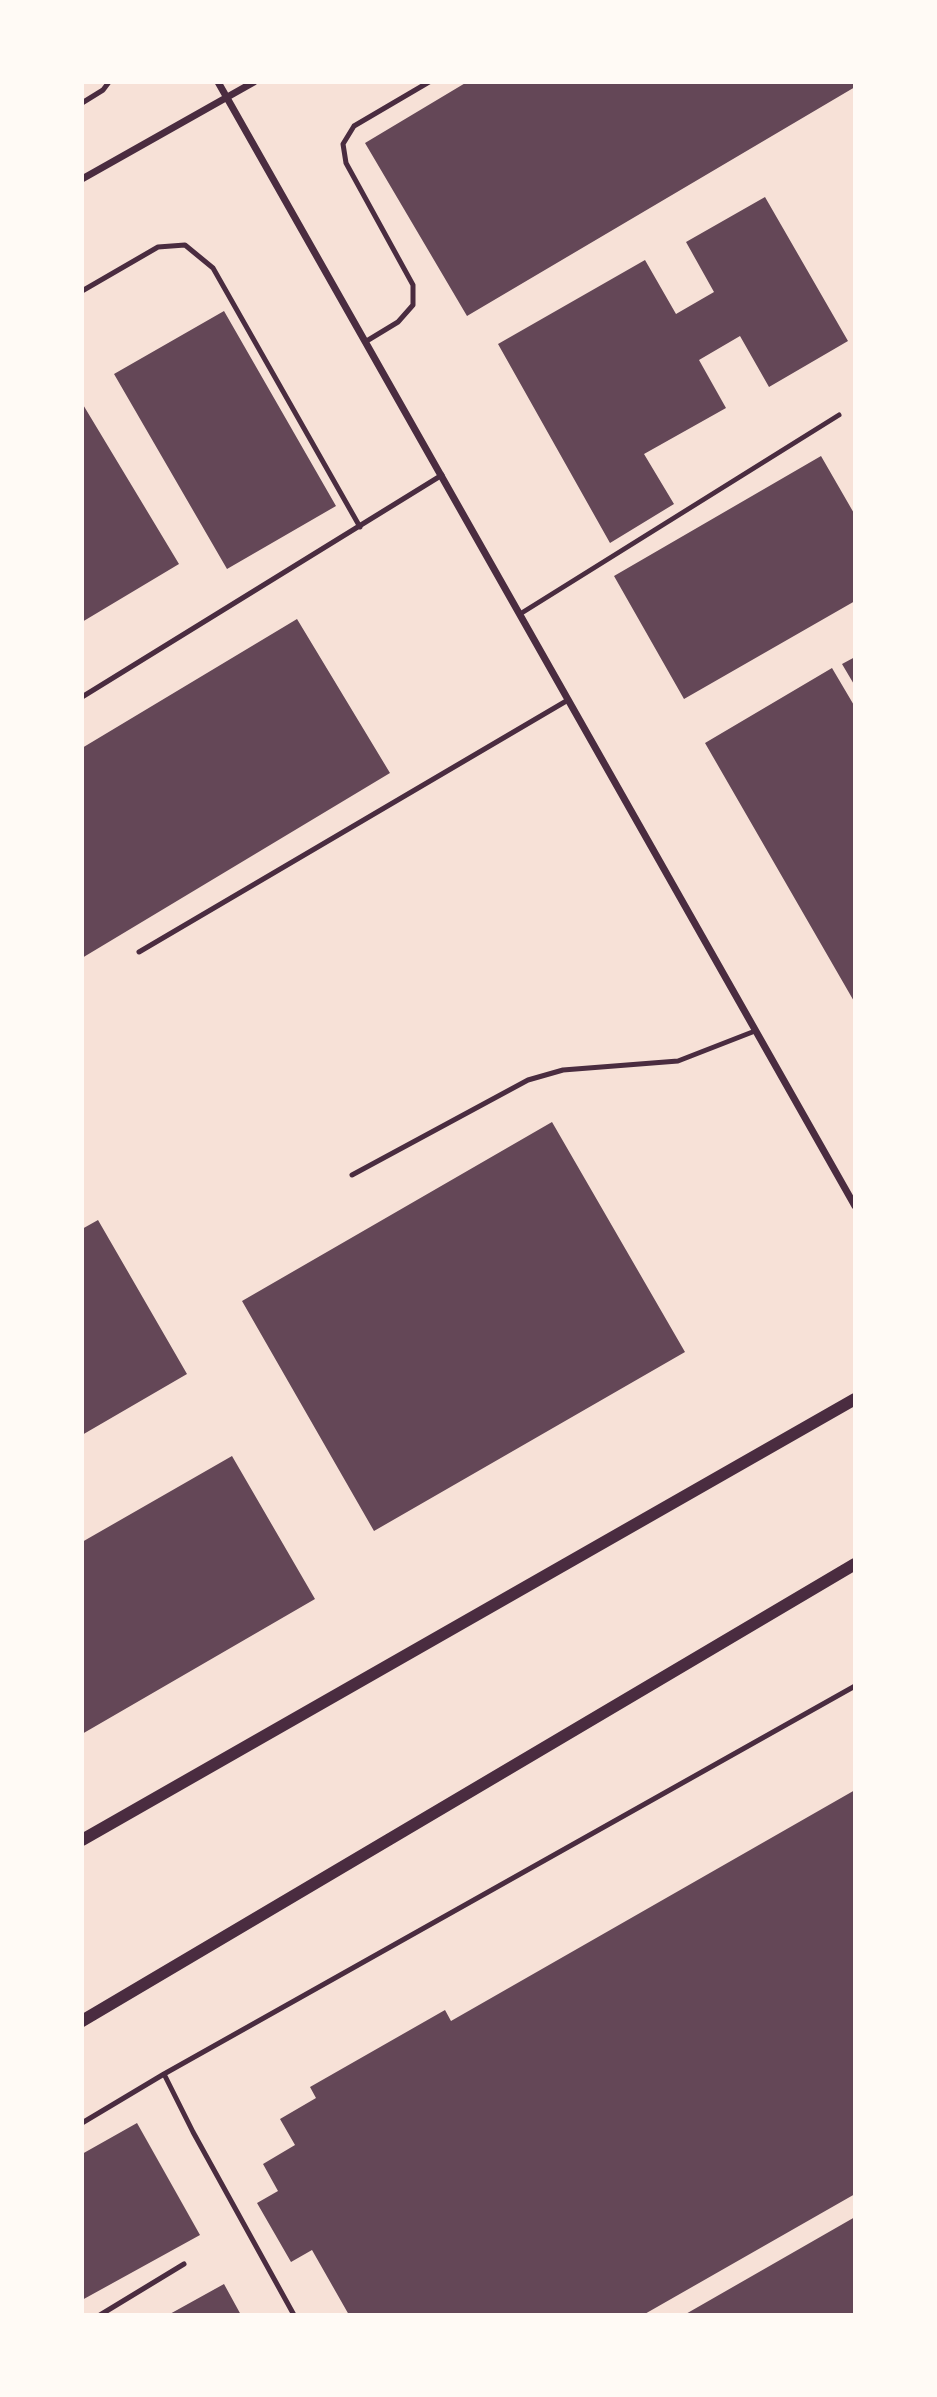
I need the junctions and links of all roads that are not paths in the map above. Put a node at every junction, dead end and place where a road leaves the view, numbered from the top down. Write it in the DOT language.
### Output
graph roads {
  1 [pos="109,82"];
  2 [pos="218,82"];
  3 [pos="254,82"];
  4 [pos="429,82"];
  5 [pos="227,98"];
  6 [pos="82,103"];
  7 [pos="82,180"];
  8 [pos="82,291"];
  9 [pos="365,342"];
  10 [pos="839,415"];
  11 [pos="442,475"];
  12 [pos="360,527"];
  13 [pos="520,614"];
  14 [pos="82,697"];
  15 [pos="568,700"];
  16 [pos="139,952"];
  17 [pos="755,1031"];
  18 [pos="352,1175"];
  19 [pos="855,1206"];
  20 [pos="855,1398"];
  21 [pos="855,1564"];
  22 [pos="855,1686"];
  23 [pos="82,1840"];
  24 [pos="82,2021"];
  25 [pos="164,2074"];
  26 [pos="82,2123"];
  27 [pos="184,2264"];
  28 [pos="100,2315"];
  29 [pos="294,2315"];
  1 -- 6 [label="lane"];
  2 -- 5 [label="street"];
  3 -- 5 [label="street"];
  4 -- 9 [label="lane"];
  5 -- 7 [label="street"];
  5 -- 9 [label="street"];
  8 -- 12 [label="lane"];
  9 -- 11 [label="street"];
  10 -- 13 [label="lane"];
  11 -- 12 [label="lane"];
  11 -- 13 [label="street"];
  12 -- 14 [label="lane"];
  13 -- 15 [label="street"];
  15 -- 16 [label="lane"];
  15 -- 17 [label="street"];
  17 -- 18 [label="lane"];
  17 -- 19 [label="street"];
  20 -- 23 [label="street"];
  21 -- 24 [label="street"];
  22 -- 25 [label="lane"];
  25 -- 26 [label="lane"];
  25 -- 29 [label="lane"];
  27 -- 28 [label="lane"];
}
